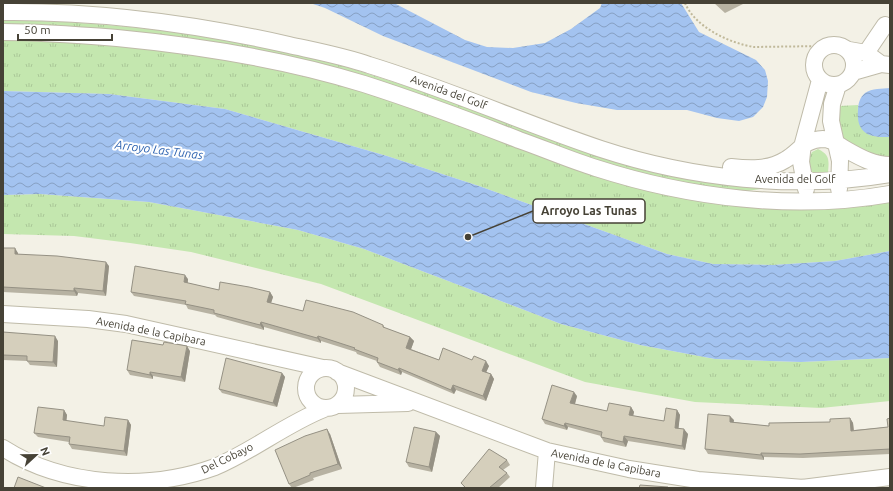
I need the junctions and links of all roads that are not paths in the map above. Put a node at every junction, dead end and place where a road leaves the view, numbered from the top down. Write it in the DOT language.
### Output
graph roads {
  1 [pos="3,12"];
  2 [pos="885,26"];
  3 [pos="3,32"];
  4 [pos="849,50"];
  5 [pos="866,53"];
  6 [pos="885,65"];
  7 [pos="853,72"];
  8 [pos="820,80"];
  9 [pos="838,85"];
  10 [pos="838,143"];
  11 [pos="803,144"];
  12 [pos="601,149"];
  13 [pos="890,165"];
  14 [pos="890,174"];
  15 [pos="838,179"];
  16 [pos="805,180"];
  17 [pos="890,194"];
  18 [pos="840,199"];
  19 [pos="808,200"];
  20 [pos="3,314"];
  21 [pos="296,363"];
  22 [pos="330,370"];
  23 [pos="306,385"];
  24 [pos="418,403"];
  25 [pos="331,407"];
  26 [pos="287,426"];
  27 [pos="3,448"];
  28 [pos="547,451"];
  29 [pos="890,478"];
  30 [pos="698,484"];
  31 [pos="544,488"];
  32 [pos="803,488"];
  1 -- 12 [label="street, Avenida del Golf"];
  2 -- 5 [label="street"];
  3 -- 19 [label="street, Avenida del Golf"];
  4 -- 5 [label="street"];
  4 -- 7 [label="street"];
  4 -- 8 [label="street"];
  5 -- 6 [label="street"];
  6 -- 7 [label="street"];
  7 -- 9 [label="street"];
  8 -- 9 [label="street"];
  8 -- 11 [label="street"];
  9 -- 10 [label="street"];
  10 -- 11 [label="street"];
  10 -- 13 [label="street"];
  10 -- 15 [label="street"];
  11 -- 12 [label="street"];
  11 -- 16 [label="street"];
  12 -- 16 [label="street, Avenida del Golf"];
  14 -- 15 [label="street, Avenida del Golf"];
  15 -- 16 [label="street, Avenida del Golf"];
  15 -- 18 [label="street"];
  16 -- 19 [label="street"];
  17 -- 18 [label="street, Avenida del Golf"];
  18 -- 19 [label="street, Avenida del Golf"];
  20 -- 21 [label="street, Avenida de la Capibara"];
  21 -- 22 [label="street, Avenida de la Capibara"];
  21 -- 23 [label="street"];
  22 -- 23 [label="street"];
  22 -- 24 [label="street, Avenida de la Capibara"];
  22 -- 25 [label="street"];
  23 -- 25 [label="street"];
  23 -- 26 [label="street, Del Cobayo"];
  24 -- 25 [label="street, Avenida de la Capibara"];
  24 -- 28 [label="street, Avenida de la Capibara"];
  25 -- 26 [label="street, Del Cobayo"];
  26 -- 27 [label="street, Del Cobayo"];
  28 -- 30 [label="street, Avenida de la Capibara"];
  28 -- 31 [label="street"];
  29 -- 32 [label="street, Avenida de la Capibara"];
  30 -- 32 [label="street, Avenida de la Capibara"];
}
